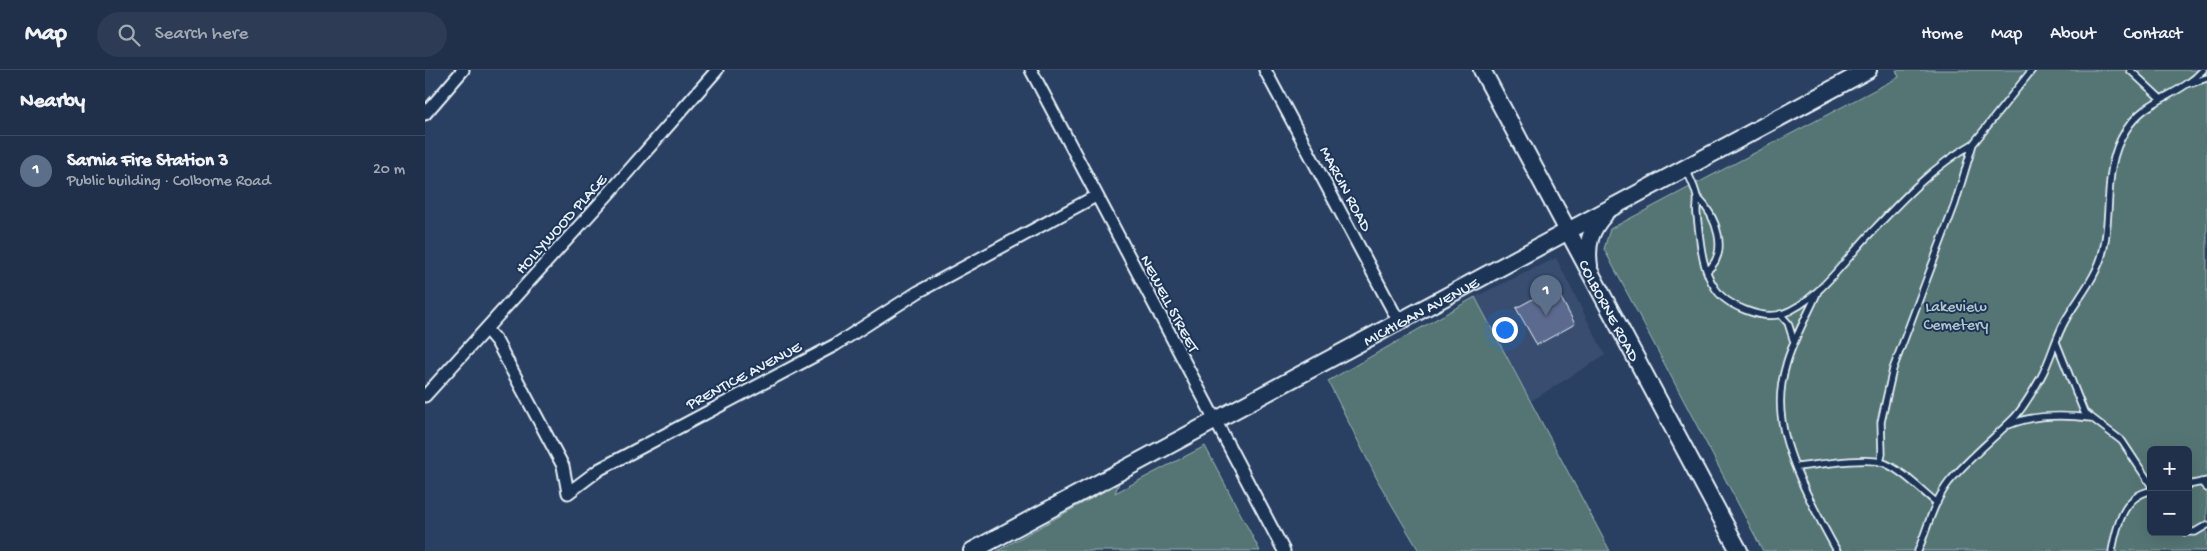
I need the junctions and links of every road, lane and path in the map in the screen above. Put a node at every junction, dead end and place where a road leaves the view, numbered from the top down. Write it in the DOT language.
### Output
graph roads {
  1 [pos="463,70"];
  2 [pos="717,70"];
  3 [pos="1031,70"];
  4 [pos="1265,70"];
  5 [pos="1482,70"];
  6 [pos="1868,70"];
  7 [pos="2032,70"];
  8 [pos="2130,70"];
  9 [pos="2203,70"];
  10 [pos="2207,78"];
  11 [pos="2190,83"];
  12 [pos="2161,99"];
  13 [pos="425,114"];
  14 [pos="1973,144"];
  15 [pos="1685,169"];
  16 [pos="1097,196"];
  17 [pos="1698,198"];
  18 [pos="1609,210"];
  19 [pos="1568,231"];
  20 [pos="1589,270"];
  21 [pos="1707,271"];
  22 [pos="1819,289"];
  23 [pos="1780,314"];
  24 [pos="1399,322"];
  25 [pos="486,329"];
  26 [pos="1794,342"];
  27 [pos="2056,342"];
  28 [pos="425,396"];
  29 [pos="2091,418"];
  30 [pos="1215,421"];
  31 [pos="2002,428"];
  32 [pos="1880,462"];
  33 [pos="1797,467"];
  34 [pos="2147,479"];
  35 [pos="2204,481"];
  36 [pos="2207,488"];
  37 [pos="2147,493"];
  38 [pos="1937,503"];
  39 [pos="2206,529"];
  40 [pos="2192,532"];
  41 [pos="972,551"];
  42 [pos="1284,551"];
  43 [pos="1739,551"];
  44 [pos="1837,551"];
  45 [pos="1918,551"];
  46 [pos="2112,551"];
  1 -- 13 [label="street"];
  2 -- 25 [label="street, HOLLYWOOD PLACE"];
  3 -- 16 [label="street, NEWELL STREET"];
  4 -- 24 [label="street, MARCIN ROAD"];
  5 -- 19 [label="main road, COLBORNE ROAD"];
  6 -- 15 [label="main road, MICHIGAN AVENUE"];
  7 -- 14 [label="lane"];
  8 -- 12 [label="lane"];
  9 -- 11 [label="lane"];
  10 -- 11 [label="lane"];
  11 -- 12 [label="lane"];
  12 -- 27 [label="lane"];
  14 -- 22 [label="lane"];
  14 -- 32 [label="lane"];
  15 -- 17 [label="lane"];
  15 -- 18 [label="main road, MICHIGAN AVENUE"];
  16 -- 25 [label="street, PRENTICE AVENUE"];
  16 -- 30 [label="street, NEWELL STREET"];
  17 -- 21 [label="lane"];
  17 -- 21 [label="lane"];
  18 -- 19 [label="main road, MICHIGAN AVENUE"];
  18 -- 20 [label="main road"];
  19 -- 20 [label="main road, COLBORNE ROAD"];
  19 -- 24 [label="main road, MICHIGAN AVENUE"];
  20 -- 43 [label="main road, COLBORNE ROAD"];
  21 -- 23 [label="lane"];
  22 -- 23 [label="lane"];
  22 -- 26 [label="lane"];
  23 -- 26 [label="lane"];
  24 -- 30 [label="main road, MICHIGAN AVENUE"];
  25 -- 28 [label="street, HOLLYWOOD PLACE"];
  26 -- 33 [label="lane"];
  27 -- 29 [label="lane"];
  27 -- 31 [label="lane"];
  29 -- 31 [label="lane"];
  29 -- 34 [label="lane"];
  30 -- 41 [label="main road, MICHIGAN AVENUE"];
  30 -- 42 [label="street, NEWELL STREET"];
  31 -- 38 [label="lane"];
  32 -- 33 [label="lane"];
  32 -- 38 [label="lane"];
  33 -- 44 [label="lane"];
  35 -- 36 [label="lane"];
  37 -- 46 [label="lane"];
  38 -- 45 [label="lane"];
  39 -- 40 [label="lane"];
}
